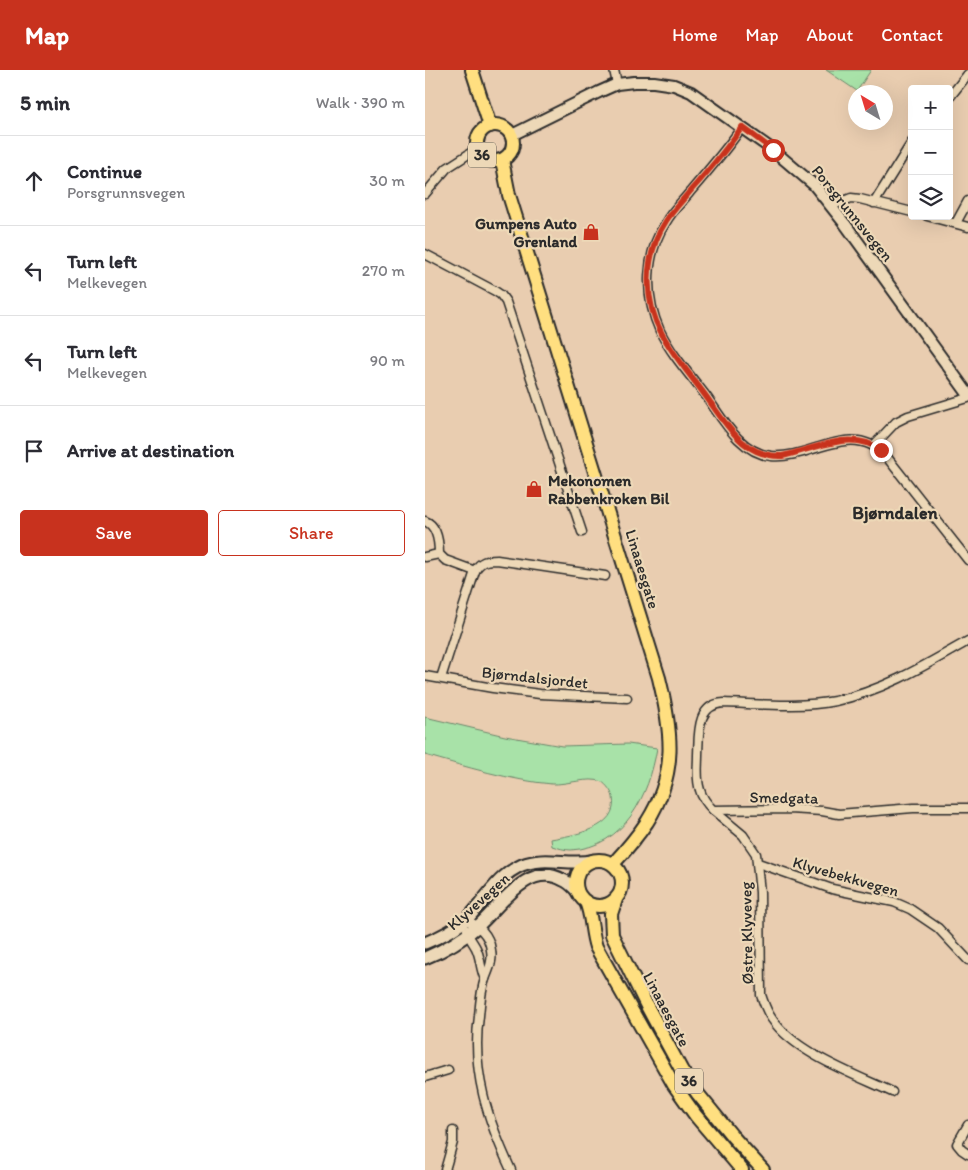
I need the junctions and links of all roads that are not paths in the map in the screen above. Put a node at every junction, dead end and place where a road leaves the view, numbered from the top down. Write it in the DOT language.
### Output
graph roads {
  1 [pos="473,70"];
  2 [pos="614,70"];
  3 [pos="968,74"];
  4 [pos="617,84"];
  5 [pos="953,93"];
  6 [pos="490,126"];
  7 [pos="742,127"];
  8 [pos="512,135"];
  9 [pos="478,148"];
  10 [pos="908,148"];
  11 [pos="501,160"];
  12 [pos="425,194"];
  13 [pos="968,201"];
  14 [pos="874,203"];
  15 [pos="831,206"];
  16 [pos="908,211"];
  17 [pos="942,220"];
  18 [pos="956,224"];
  19 [pos="968,227"];
  20 [pos="425,254"];
  21 [pos="968,394"];
  22 [pos="968,398"];
  23 [pos="874,445"];
  24 [pos="425,521"];
  25 [pos="582,532"];
  26 [pos="439,554"];
  27 [pos="425,556"];
  28 [pos="968,560"];
  29 [pos="475,571"];
  30 [pos="605,576"];
  31 [pos="968,641"];
  32 [pos="425,676"];
  33 [pos="441,678"];
  34 [pos="627,698"];
  35 [pos="968,808"];
  36 [pos="713,810"];
  37 [pos="591,861"];
  38 [pos="757,863"];
  39 [pos="613,864"];
  40 [pos="582,897"];
  41 [pos="616,899"];
  42 [pos="466,920"];
  43 [pos="479,926"];
  44 [pos="467,935"];
  45 [pos="425,944"];
  46 [pos="425,958"];
  47 [pos="968,960"];
  48 [pos="485,979"];
  49 [pos="449,1070"];
  50 [pos="425,1076"];
  51 [pos="893,1092"];
  52 [pos="968,1125"];
  53 [pos="453,1131"];
  54 [pos="968,1154"];
  55 [pos="445,1170"];
  56 [pos="511,1170"];
  57 [pos="742,1170"];
  58 [pos="763,1170"];
  1 -- 6 [label="highway, 36"];
  2 -- 4 [label="street"];
  3 -- 5 [label="street"];
  4 -- 7 [label="street, Porsgrunnsvegen"];
  4 -- 8 [label="street, Porsgrunnsvegen"];
  6 -- 8 [label="highway, 36"];
  6 -- 9 [label="highway, 36"];
  7 -- 15 [label="street, Porsgrunnsvegen"];
  7 -- 23 [label="street"];
  8 -- 11 [label="highway, 36"];
  9 -- 11 [label="highway, 36"];
  9 -- 12 [label="street"];
  10 -- 14 [label="street"];
  11 -- 39 [label="highway, Linaaesgate / 36"];
  13 -- 18 [label="street"];
  14 -- 15 [label="street"];
  14 -- 16 [label="street"];
  15 -- 21 [label="street, Porsgrunnsvegen"];
  17 -- 18 [label="street"];
  18 -- 19 [label="street"];
  20 -- 25 [label="street"];
  22 -- 23 [label="street"];
  23 -- 28 [label="street"];
  24 -- 26 [label="street"];
  26 -- 27 [label="street"];
  26 -- 29 [label="street"];
  29 -- 30 [label="street"];
  29 -- 33 [label="street"];
  31 -- 36 [label="street"];
  32 -- 33 [label="street, Bjørndalsjordet"];
  33 -- 34 [label="street, Bjørndalsjordet"];
  35 -- 36 [label="street, Smedgata"];
  36 -- 38 [label="street, Østre Klyveveg"];
  37 -- 39 [label="highway"];
  37 -- 40 [label="highway, Linaaesgate / 36"];
  37 -- 42 [label="main road, Klyvevegen"];
  38 -- 47 [label="street, Klyvebekkvegen"];
  38 -- 51 [label="street, Østre Klyveveg"];
  39 -- 41 [label="highway, Linaaesgate / 36"];
  40 -- 41 [label="highway"];
  40 -- 43 [label="main road, Klyvevegen"];
  40 -- 57 [label="highway, Linaaesgate / 36"];
  41 -- 58 [label="highway, Linaaesgate / 36"];
  42 -- 43 [label="street"];
  42 -- 44 [label="street"];
  42 -- 45 [label="main road, Klyvevegen"];
  43 -- 44 [label="main road, Klyvevegen"];
  43 -- 48 [label="street"];
  44 -- 46 [label="main road, Klyvevegen"];
  44 -- 48 [label="street"];
  48 -- 56 [label="street"];
  49 -- 50 [label="street"];
  52 -- 54 [label="street"];
  53 -- 55 [label="street"];
}
